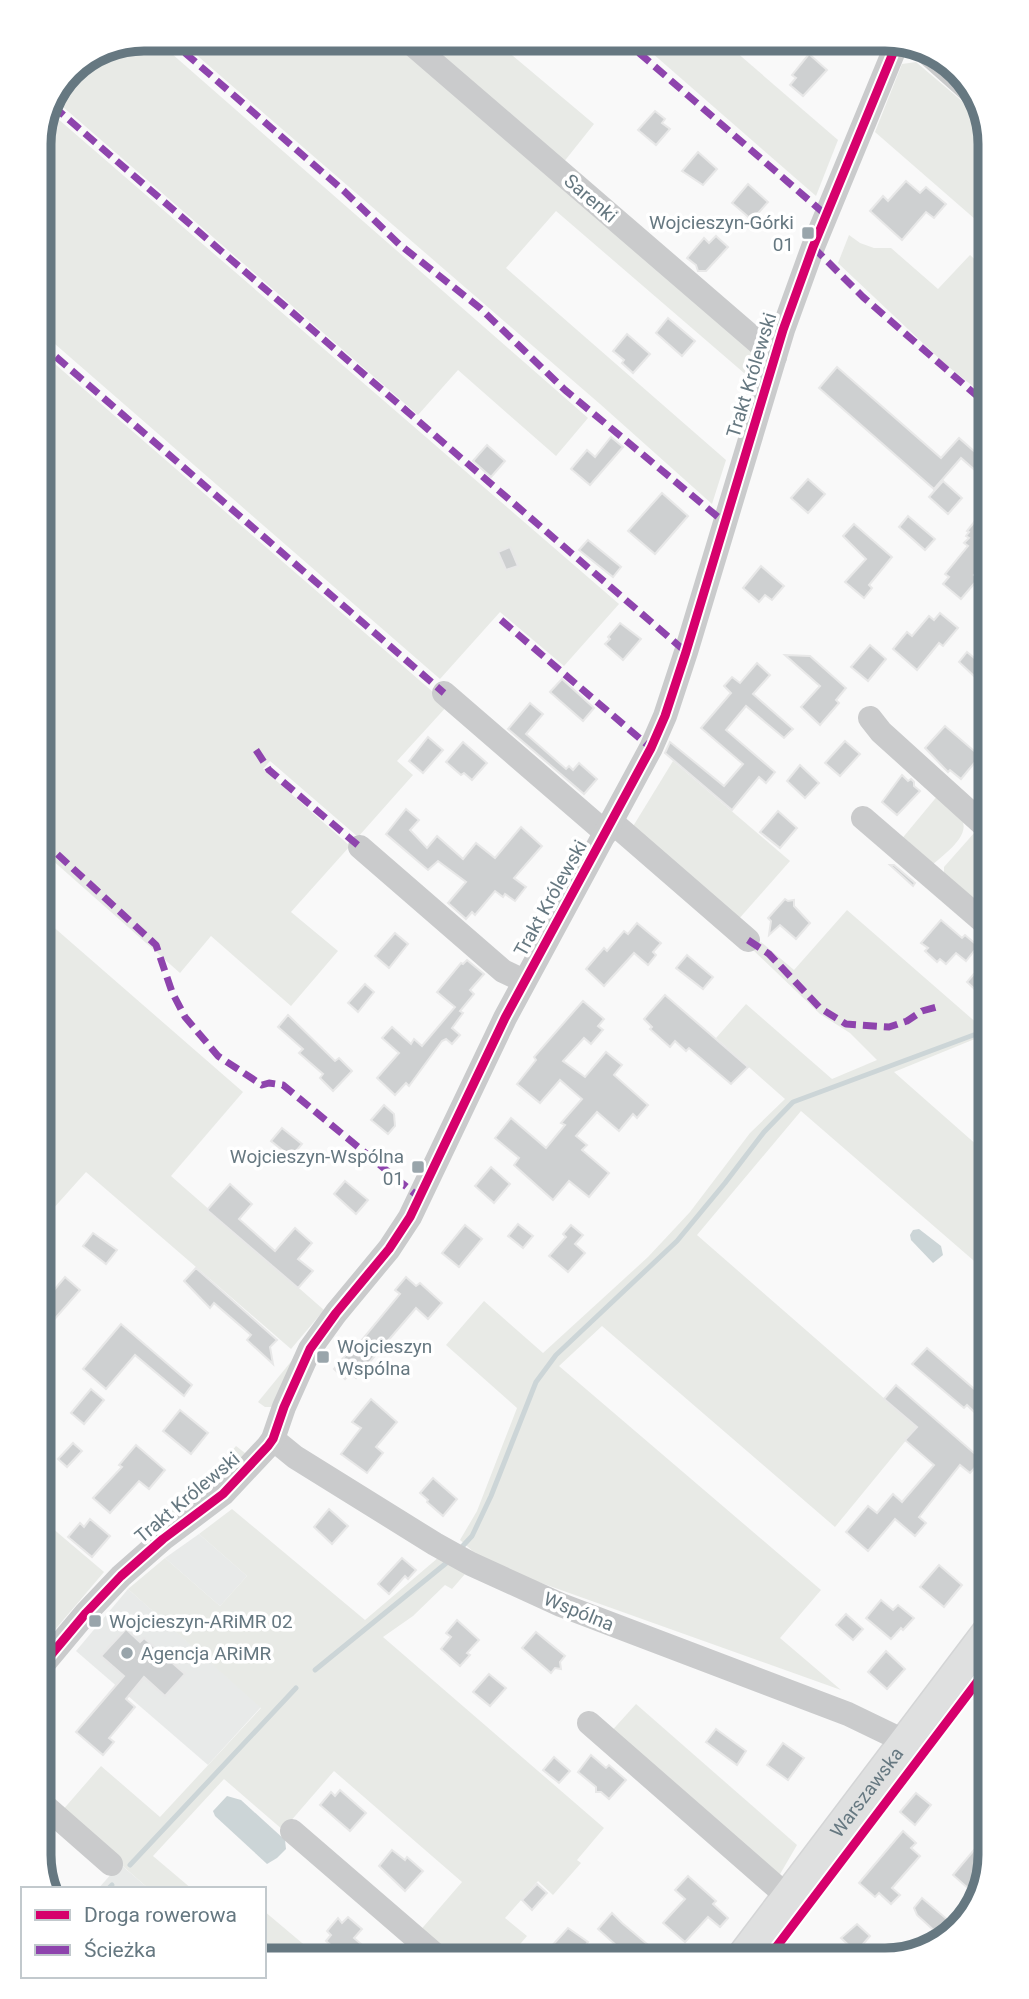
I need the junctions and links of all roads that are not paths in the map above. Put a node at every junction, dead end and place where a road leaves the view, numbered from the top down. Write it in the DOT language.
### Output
graph roads {
  1 [pos="421,51"];
  2 [pos="894,51"];
  3 [pos="775,357"];
  4 [pos="444,692"];
  5 [pos="870,718"];
  6 [pos="863,818"];
  7 [pos="978,820"];
  8 [pos="609,827"];
  9 [pos="360,847"];
  10 [pos="978,917"];
  11 [pos="748,940"];
  12 [pos="524,981"];
  13 [pos="273,1439"];
  14 [pos="978,1645"];
  15 [pos="51,1655"];
  16 [pos="589,1723"];
  17 [pos="906,1742"];
  18 [pos="51,1811"];
  19 [pos="292,1830"];
  20 [pos="111,1864"];
  21 [pos="788,1896"];
  22 [pos="428,1948"];
  23 [pos="749,1948"];
  1 -- 3 [label="street, Sarenki"];
  2 -- 3 [label="street, Trakt Królewski"];
  3 -- 8 [label="street, Trakt Królewski"];
  4 -- 8 [label="street"];
  5 -- 7 [label="street"];
  6 -- 10 [label="street"];
  8 -- 11 [label="street"];
  8 -- 12 [label="street, Trakt Królewski"];
  9 -- 12 [label="street"];
  12 -- 13 [label="street, Trakt Królewski"];
  13 -- 15 [label="street, Trakt Królewski"];
  13 -- 17 [label="street, Wspólna"];
  14 -- 17 [label="main road, Warszawska"];
  16 -- 21 [label="street"];
  17 -- 21 [label="main road, Warszawska"];
  18 -- 20 [label="street"];
  19 -- 22 [label="street"];
  21 -- 23 [label="main road, Warszawska"];
}
